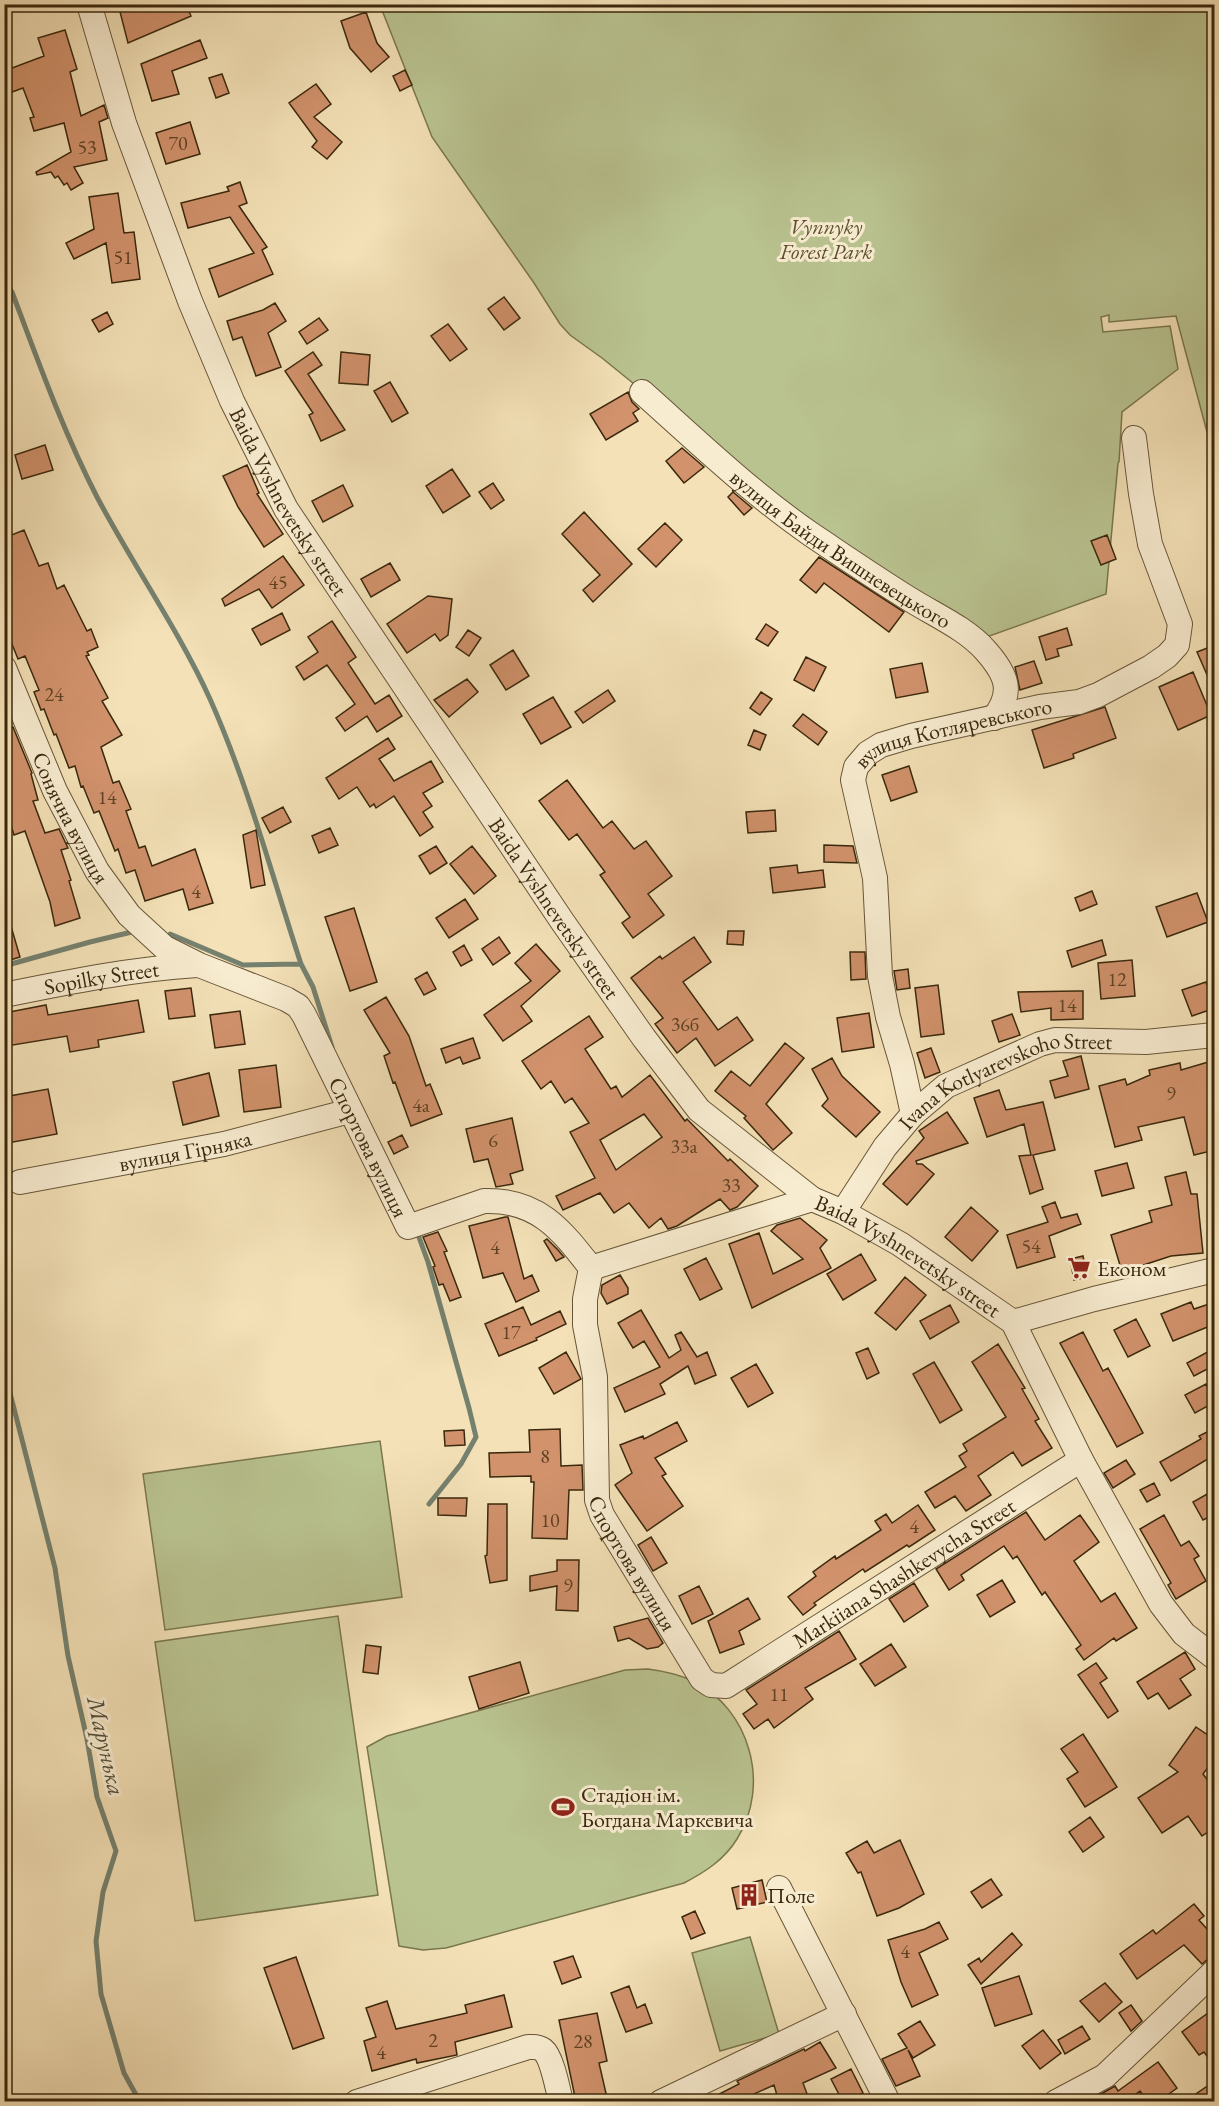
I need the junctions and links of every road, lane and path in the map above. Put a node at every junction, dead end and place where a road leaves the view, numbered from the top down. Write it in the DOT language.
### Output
graph roads {
  1 [pos="89,4"];
  2 [pos="642,392"];
  3 [pos="1134,438"];
  4 [pos="4,668"];
  5 [pos="994,718"];
  6 [pos="165,948"];
  7 [pos="199,965"];
  8 [pos="4,995"];
  9 [pos="1215,1035"];
  10 [pos="350,1111"];
  11 [pos="913,1114"];
  12 [pos="20,1182"];
  13 [pos="812,1199"];
  14 [pos="843,1212"];
  15 [pos="591,1268"];
  16 [pos="1215,1270"];
  17 [pos="1013,1322"];
  18 [pos="1081,1460"];
  19 [pos="1215,1657"];
  20 [pos="726,1686"];
  21 [pos="779,1888"];
  22 [pos="1215,1972"];
  23 [pos="844,2014"];
  24 [pos="357,2102"];
  25 [pos="561,2102"];
  26 [pos="661,2102"];
  27 [pos="888,2102"];
  28 [pos="1056,2102"];
  1 -- 13 [label="street, Baida Vyshnevetsky street"];
  2 -- 5 [label="street, вулиця Байди Вишневецького"];
  3 -- 5 [label="street, вулиця Котляревського"];
  4 -- 6 [label="street, Сонячна вулиця"];
  5 -- 11 [label="street, вулиця Котляревського"];
  6 -- 7 [label="street, Спортова вулиця"];
  7 -- 8 [label="street, Sopilky Street"];
  7 -- 10 [label="street, Спортова вулиця"];
  9 -- 11 [label="street, Ivana Kotlyarevskoho Street"];
  10 -- 12 [label="street, вулиця Гірняка"];
  10 -- 15 [label="street, Спортова вулиця"];
  11 -- 14 [label="street, Ivana Kotlyarevskoho Street"];
  13 -- 14 [label="street, Baida Vyshnevetsky street"];
  13 -- 15 [label="street"];
  14 -- 17 [label="street, Baida Vyshnevetsky street"];
  15 -- 20 [label="street, Спортова вулиця"];
  16 -- 17 [label="street"];
  17 -- 18 [label="street, Baida Vyshnevetsky street"];
  18 -- 19 [label="street, Baida Vyshnevetsky street"];
  18 -- 20 [label="street, Markiiana Shashkevycha Street"];
  21 -- 23 [label="street"];
  22 -- 28 [label="street"];
  23 -- 26 [label="street"];
  23 -- 27 [label="street"];
  24 -- 25 [label="street"];
}
